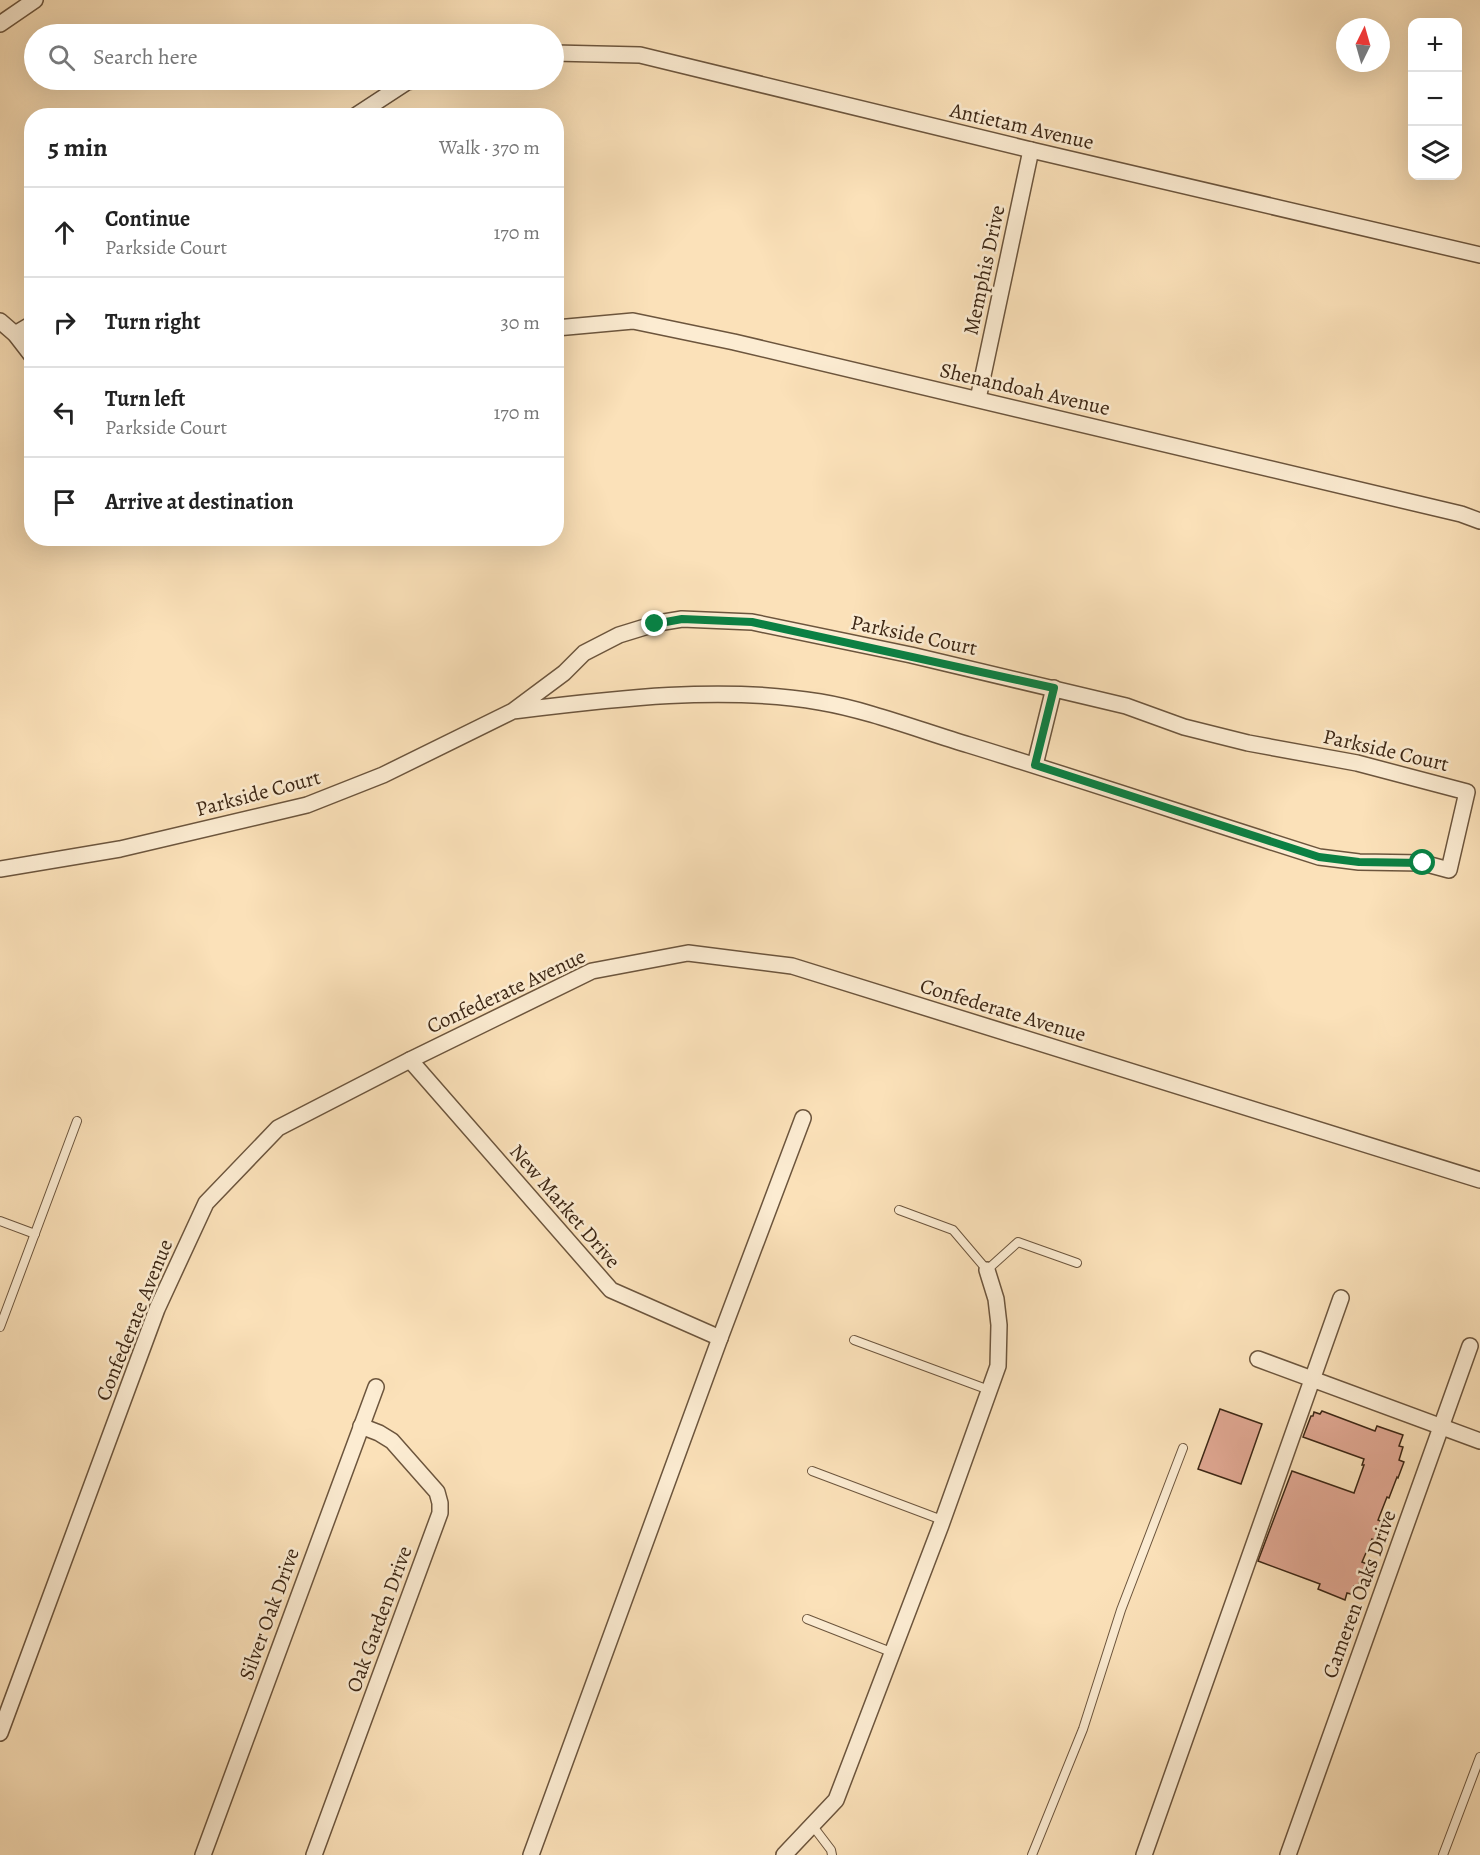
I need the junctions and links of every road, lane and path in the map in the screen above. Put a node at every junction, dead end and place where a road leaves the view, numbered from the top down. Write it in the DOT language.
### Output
graph roads {
  1 [pos="35,0"];
  2 [pos="0,24"];
  3 [pos="564,53"];
  4 [pos="395,90"];
  5 [pos="368,108"];
  6 [pos="1031,150"];
  7 [pos="1480,255"];
  8 [pos="0,321"];
  9 [pos="564,327"];
  10 [pos="24,329"];
  11 [pos="15,334"];
  12 [pos="24,346"];
  13 [pos="978,399"];
  14 [pos="1480,521"];
  15 [pos="1054,688"];
  16 [pos="513,711"];
  17 [pos="1035,765"];
  18 [pos="0,869"];
  19 [pos="410,1060"];
  20 [pos="803,1118"];
  21 [pos="76,1121"];
  22 [pos="1480,1180"];
  23 [pos="899,1210"];
  24 [pos="0,1221"];
  25 [pos="35,1234"];
  26 [pos="1077,1263"];
  27 [pos="987,1270"];
  28 [pos="1341,1298"];
  29 [pos="0,1327"];
  30 [pos="720,1338"];
  31 [pos="854,1340"];
  32 [pos="1470,1346"];
  33 [pos="1258,1359"];
  34 [pos="1312,1379"];
  35 [pos="376,1387"];
  36 [pos="989,1390"];
  37 [pos="361,1426"];
  38 [pos="1442,1427"];
  39 [pos="1480,1441"];
  40 [pos="1182,1448"];
  41 [pos="812,1470"];
  42 [pos="942,1520"];
  43 [pos="807,1618"];
  44 [pos="891,1652"];
  45 [pos="0,1733"];
  46 [pos="1480,1757"];
  47 [pos="812,1825"];
  48 [pos="203,1855"];
  49 [pos="314,1855"];
  50 [pos="531,1855"];
  51 [pos="784,1855"];
  52 [pos="832,1855"];
  53 [pos="1032,1855"];
  54 [pos="1144,1855"];
  55 [pos="1288,1855"];
  56 [pos="1443,1855"];
  1 -- 2 [label="street"];
  3 -- 6 [label="street, Antietam Avenue"];
  4 -- 5 [label="street"];
  6 -- 7 [label="street, Antietam Avenue"];
  6 -- 13 [label="street, Memphis Drive"];
  8 -- 11 [label="street"];
  9 -- 13 [label="street, Shenandoah Avenue"];
  10 -- 11 [label="street"];
  11 -- 12 [label="street"];
  13 -- 14 [label="street, Shenandoah Avenue"];
  15 -- 16 [label="street, Parkside Court"];
  15 -- 17 [label="street"];
  15 -- 17 [label="street, Parkside Court"];
  16 -- 17 [label="street, Parkside Court"];
  16 -- 18 [label="street, Parkside Court"];
  19 -- 22 [label="street, Confederate Avenue"];
  19 -- 30 [label="street, New Market Drive"];
  19 -- 45 [label="street, Confederate Avenue"];
  20 -- 30 [label="street"];
  21 -- 25 [label="lane"];
  23 -- 27 [label="lane"];
  24 -- 25 [label="lane"];
  25 -- 29 [label="lane"];
  26 -- 27 [label="lane"];
  27 -- 36 [label="street"];
  28 -- 34 [label="street"];
  30 -- 50 [label="street"];
  31 -- 36 [label="lane"];
  32 -- 38 [label="street, Cameren Oaks Drive"];
  33 -- 34 [label="street"];
  34 -- 38 [label="street"];
  34 -- 54 [label="street"];
  35 -- 37 [label="street, Silver Oak Drive"];
  36 -- 42 [label="street"];
  37 -- 48 [label="street, Silver Oak Drive"];
  37 -- 49 [label="street, Oak Garden Drive"];
  38 -- 39 [label="street"];
  38 -- 55 [label="street, Cameren Oaks Drive"];
  40 -- 53 [label="lane"];
  41 -- 42 [label="lane"];
  42 -- 44 [label="street"];
  43 -- 44 [label="lane"];
  44 -- 47 [label="street"];
  46 -- 56 [label="lane"];
  47 -- 51 [label="street"];
  47 -- 52 [label="lane"];
}
